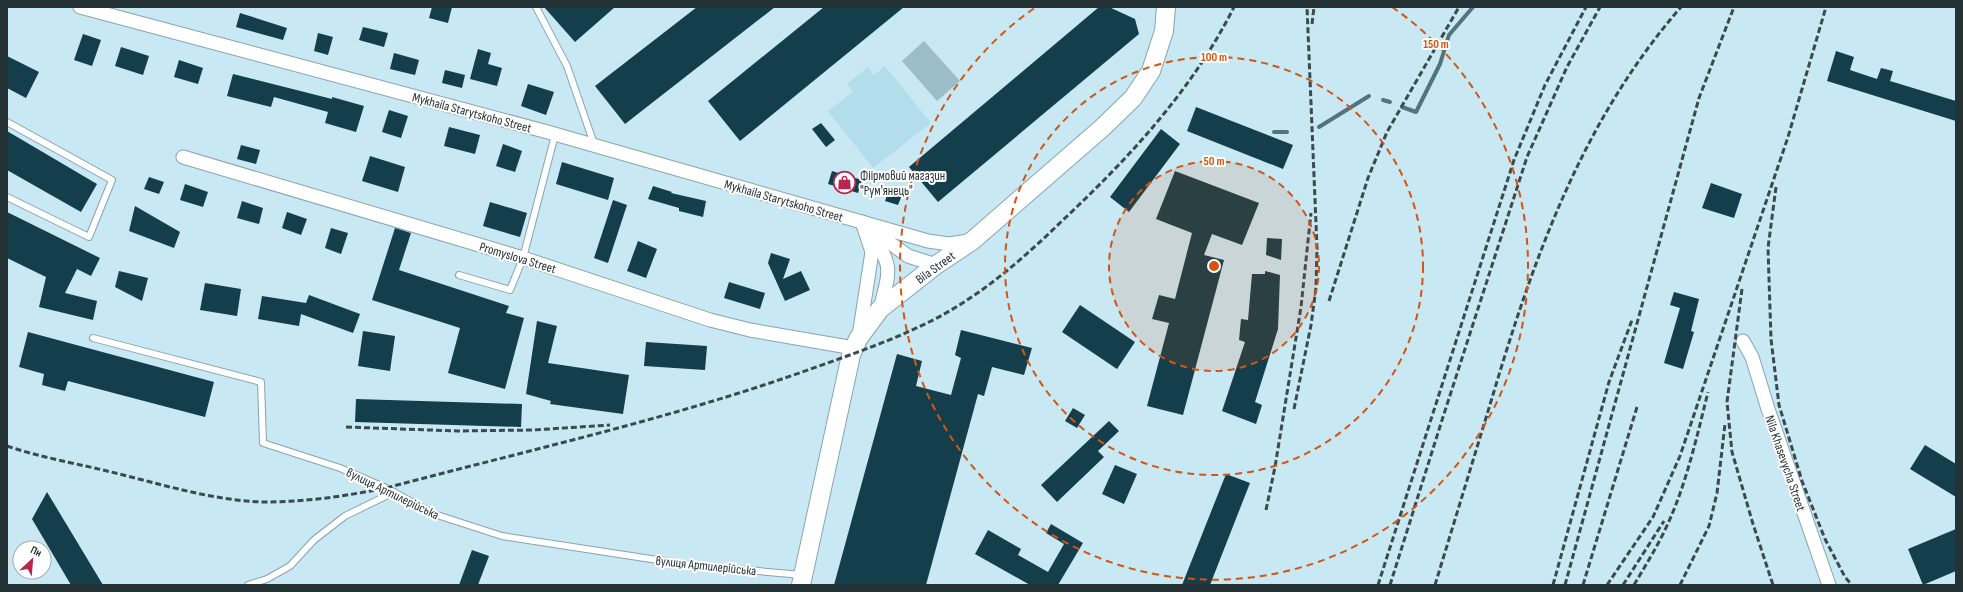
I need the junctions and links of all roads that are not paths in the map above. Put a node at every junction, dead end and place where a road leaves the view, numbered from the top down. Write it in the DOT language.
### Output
graph roads {
  1 [pos="80,7"];
  2 [pos="536,7"];
  3 [pos="1166,7"];
  4 [pos="7,122"];
  5 [pos="555,135"];
  6 [pos="594,146"];
  7 [pos="183,157"];
  8 [pos="7,197"];
  9 [pos="862,222"];
  10 [pos="972,241"];
  11 [pos="523,258"];
  12 [pos="936,265"];
  13 [pos="459,275"];
  14 [pos="880,309"];
  15 [pos="93,338"];
  16 [pos="1743,341"];
  17 [pos="856,344"];
  18 [pos="394,492"];
  19 [pos="802,580"];
  20 [pos="248,585"];
  21 [pos="1829,585"];
  1 -- 5 [label="street, Mykhaila Starytskoho Street"];
  2 -- 6 [label="lane"];
  3 -- 10 [label="street, Bila Street"];
  4 -- 8 [label="lane"];
  5 -- 6 [label="street, Mykhaila Starytskoho Street"];
  5 -- 11 [label="lane"];
  6 -- 9 [label="street, Mykhaila Starytskoho Street"];
  7 -- 11 [label="street, Promyslova Street"];
  9 -- 10 [label="street, Mykhaila Starytskoho Street"];
  9 -- 12 [label="street, Mykhaila Starytskoho Street"];
  9 -- 14 [label="street"];
  9 -- 17 [label="street"];
  10 -- 12 [label="street, Bila Street"];
  11 -- 13 [label="lane"];
  11 -- 17 [label="street, Promyslova Street"];
  12 -- 14 [label="street, Bila Street"];
  14 -- 17 [label="street, Bila Street"];
  15 -- 18 [label="lane, вулиця Артилерійська"];
  16 -- 21 [label="street, Nila Khasevycha Street"];
  17 -- 19 [label="street, Bila Street"];
  18 -- 19 [label="lane, вулиця Артилерійська"];
  18 -- 20 [label="lane"];
}
